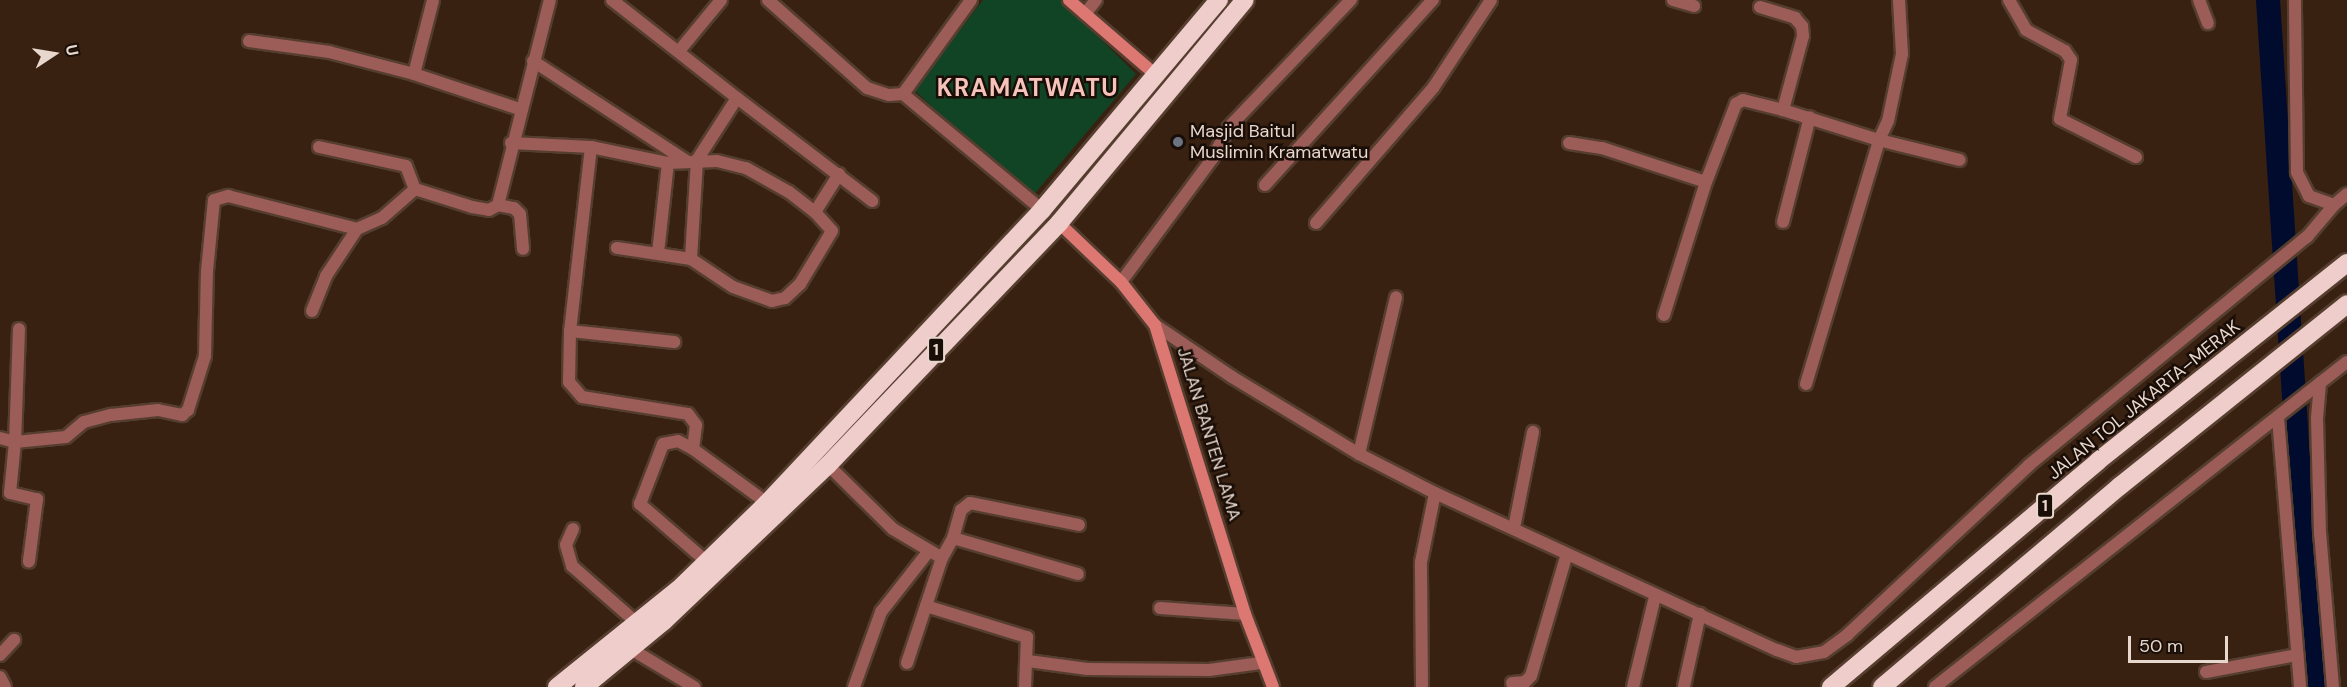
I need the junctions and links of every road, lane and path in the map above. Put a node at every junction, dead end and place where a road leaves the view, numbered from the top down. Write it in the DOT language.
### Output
graph roads {
  1 [pos="433,0"];
  2 [pos="550,0"];
  3 [pos="612,0"];
  4 [pos="721,0"];
  5 [pos="768,0"];
  6 [pos="971,0"];
  7 [pos="1069,0"];
  8 [pos="1096,0"];
  9 [pos="1220,0"];
  10 [pos="1245,0"];
  11 [pos="1351,0"];
  12 [pos="1433,0"];
  13 [pos="1491,0"];
  14 [pos="1673,0"];
  15 [pos="1899,0"];
  16 [pos="2009,0"];
  17 [pos="2199,0"];
  18 [pos="2295,0"];
  19 [pos="1694,6"];
  20 [pos="1760,8"];
  21 [pos="1084,14"];
  22 [pos="2208,23"];
  23 [pos="249,41"];
  24 [pos="679,51"];
  25 [pos="533,61"];
  26 [pos="414,74"];
  27 [pos="1156,75"];
  28 [pos="903,94"];
  29 [pos="737,98"];
  30 [pos="519,109"];
  31 [pos="1783,110"];
  32 [pos="1810,117"];
  33 [pos="1879,140"];
  34 [pos="511,143"];
  35 [pos="1569,143"];
  36 [pos="319,147"];
  37 [pos="591,147"];
  38 [pos="2136,157"];
  39 [pos="1960,160"];
  40 [pos="693,161"];
  41 [pos="668,163"];
  42 [pos="839,174"];
  43 [pos="1706,182"];
  44 [pos="1265,185"];
  45 [pos="415,189"];
  46 [pos="2347,194"];
  47 [pos="872,201"];
  48 [pos="498,205"];
  49 [pos="2334,205"];
  50 [pos="1042,210"];
  51 [pos="815,212"];
  52 [pos="1783,222"];
  53 [pos="1059,223"];
  54 [pos="1316,223"];
  55 [pos="357,229"];
  56 [pos="617,248"];
  57 [pos="523,249"];
  58 [pos="658,253"];
  59 [pos="692,259"];
  60 [pos="2342,267"];
  61 [pos="1121,282"];
  62 [pos="1396,297"];
  63 [pos="2347,304"];
  64 [pos="312,311"];
  65 [pos="1664,315"];
  66 [pos="1155,325"];
  67 [pos="19,329"];
  68 [pos="570,331"];
  69 [pos="674,342"];
  70 [pos="2347,362"];
  71 [pos="1806,384"];
  72 [pos="2315,386"];
  73 [pos="2278,418"];
  74 [pos="1533,432"];
  75 [pos="0,438"];
  76 [pos="15,442"];
  77 [pos="693,449"];
  78 [pos="1359,454"];
  79 [pos="828,465"];
  80 [pos="1435,493"];
  81 [pos="767,503"];
  82 [pos="1079,525"];
  83 [pos="1514,528"];
  84 [pos="573,529"];
  85 [pos="953,538"];
  86 [pos="928,552"];
  87 [pos="1567,554"];
  88 [pos="942,558"];
  89 [pos="28,561"];
  90 [pos="707,562"];
  91 [pos="1078,574"];
  92 [pos="1655,597"];
  93 [pos="926,606"];
  94 [pos="1160,608"];
  95 [pos="1245,614"];
  96 [pos="1700,614"];
  97 [pos="638,624"];
  98 [pos="14,640"];
  99 [pos="631,649"];
  100 [pos="0,655"];
  101 [pos="2297,655"];
  102 [pos="1028,661"];
  103 [pos="907,663"];
  104 [pos="1261,663"];
  105 [pos="2206,672"];
  106 [pos="0,677"];
  107 [pos="1512,682"];
  108 [pos="1684,686"];
  109 [pos="5,687"];
  110 [pos="557,687"];
  111 [pos="584,687"];
  112 [pos="694,687"];
  113 [pos="854,687"];
  114 [pos="1025,687"];
  115 [pos="1274,687"];
  116 [pos="1422,687"];
  117 [pos="1633,687"];
  118 [pos="1831,687"];
  119 [pos="1882,687"];
  120 [pos="1935,687"];
  121 [pos="2300,687"];
  122 [pos="2333,687"];
  1 -- 26 [label="street"];
  2 -- 25 [label="street"];
  3 -- 24 [label="street"];
  4 -- 24 [label="street"];
  5 -- 28 [label="street"];
  6 -- 28 [label="street"];
  7 -- 21 [label="main road"];
  8 -- 21 [label="street"];
  9 -- 27 [label="highway, 1"];
  10 -- 53 [label="highway, 1"];
  11 -- 61 [label="street"];
  12 -- 44 [label="street"];
  13 -- 54 [label="street"];
  14 -- 19 [label="street"];
  15 -- 33 [label="street"];
  16 -- 38 [label="street"];
  17 -- 22 [label="street"];
  18 -- 49 [label="street"];
  20 -- 31 [label="street"];
  21 -- 27 [label="main road"];
  23 -- 26 [label="street"];
  24 -- 29 [label="street"];
  25 -- 30 [label="street"];
  25 -- 40 [label="street"];
  26 -- 30 [label="street"];
  27 -- 50 [label="highway, 1"];
  28 -- 50 [label="street"];
  29 -- 40 [label="street"];
  29 -- 42 [label="street"];
  30 -- 34 [label="street"];
  31 -- 32 [label="street"];
  31 -- 43 [label="street"];
  32 -- 33 [label="street"];
  32 -- 52 [label="street"];
  33 -- 39 [label="street"];
  33 -- 71 [label="street"];
  34 -- 37 [label="street"];
  34 -- 48 [label="street"];
  35 -- 43 [label="street"];
  36 -- 45 [label="street"];
  37 -- 41 [label="street"];
  37 -- 68 [label="street"];
  40 -- 41 [label="street"];
  40 -- 51 [label="street"];
  40 -- 59 [label="street"];
  41 -- 58 [label="street"];
  42 -- 47 [label="street"];
  42 -- 51 [label="street"];
  43 -- 65 [label="street"];
  45 -- 48 [label="street"];
  45 -- 55 [label="street"];
  46 -- 49 [label="street"];
  48 -- 57 [label="street"];
  49 -- 96 [label="street"];
  50 -- 81 [label="highway, 1"];
  51 -- 59 [label="street"];
  53 -- 61 [label="main road, JALAN BANTEN LAMA"];
  53 -- 79 [label="highway, 1"];
  55 -- 64 [label="street"];
  55 -- 76 [label="street"];
  56 -- 58 [label="street"];
  58 -- 59 [label="street"];
  60 -- 118 [label="highway, JALAN TOL JAKARTA–MERAK / 1"];
  61 -- 66 [label="main road, JALAN BANTEN LAMA"];
  62 -- 78 [label="street"];
  63 -- 119 [label="highway, 1"];
  66 -- 78 [label="street"];
  66 -- 95 [label="main road, JALAN BANTEN LAMA"];
  67 -- 76 [label="street"];
  68 -- 69 [label="street"];
  68 -- 77 [label="street"];
  70 -- 72 [label="street"];
  72 -- 73 [label="street"];
  72 -- 122 [label="street"];
  73 -- 101 [label="street"];
  73 -- 120 [label="street"];
  74 -- 83 [label="street"];
  75 -- 76 [label="street"];
  76 -- 89 [label="street"];
  77 -- 81 [label="street"];
  77 -- 90 [label="street"];
  78 -- 80 [label="street"];
  79 -- 86 [label="street"];
  79 -- 99 [label="highway, 1"];
  80 -- 83 [label="street"];
  80 -- 116 [label="street"];
  81 -- 90 [label="highway, 1"];
  82 -- 85 [label="street"];
  83 -- 87 [label="street"];
  84 -- 97 [label="street"];
  85 -- 88 [label="street"];
  85 -- 91 [label="street"];
  86 -- 88 [label="street"];
  86 -- 113 [label="street"];
  87 -- 92 [label="street"];
  87 -- 107 [label="street"];
  88 -- 93 [label="street"];
  90 -- 97 [label="highway, 1"];
  92 -- 96 [label="street"];
  92 -- 117 [label="street"];
  93 -- 102 [label="street"];
  93 -- 103 [label="street"];
  94 -- 95 [label="street"];
  95 -- 104 [label="main road, JALAN BANTEN LAMA"];
  96 -- 108 [label="street"];
  97 -- 110 [label="highway, 1"];
  98 -- 100 [label="street"];
  99 -- 111 [label="highway, 1"];
  99 -- 112 [label="street"];
  101 -- 105 [label="street"];
  101 -- 121 [label="street"];
  102 -- 104 [label="street"];
  102 -- 114 [label="street"];
  104 -- 115 [label="main road, JALAN BANTEN LAMA"];
  106 -- 109 [label="street"];
}
